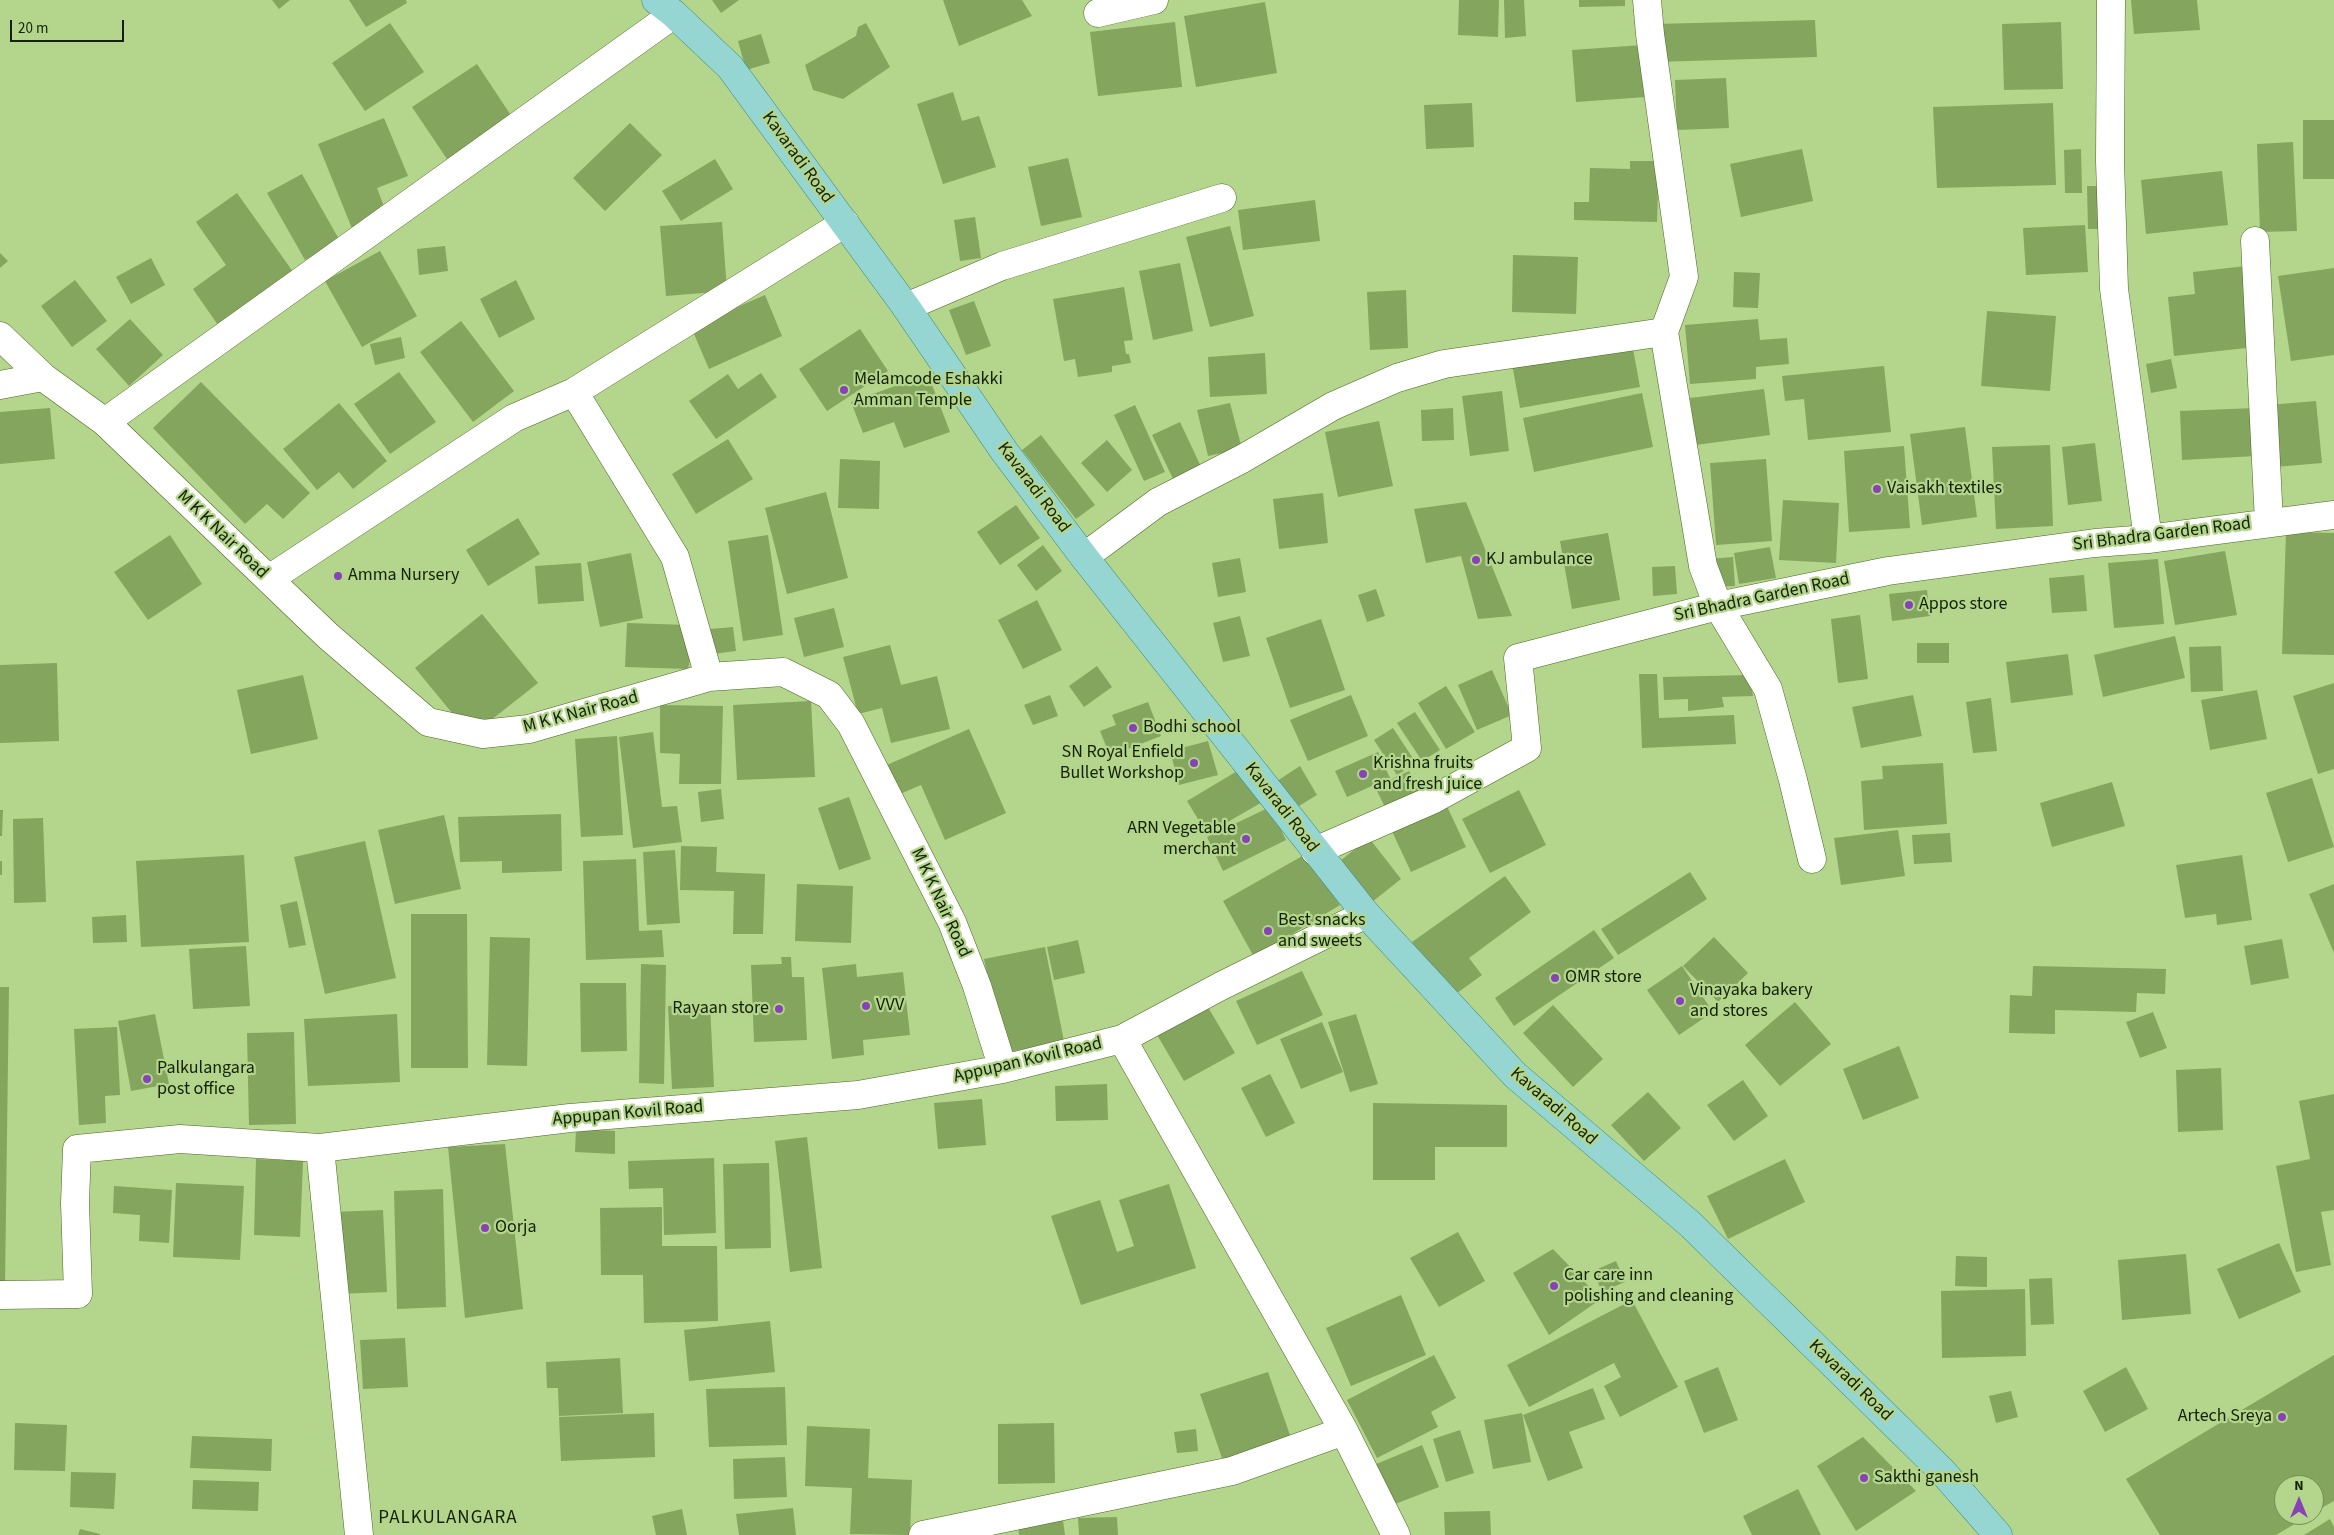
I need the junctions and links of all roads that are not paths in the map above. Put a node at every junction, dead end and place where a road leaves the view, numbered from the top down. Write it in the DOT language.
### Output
graph roads {
  1 [pos="1154,0"];
  2 [pos="1647,0"];
  3 [pos="2111,0"];
  4 [pos="665,7"];
  5 [pos="1098,13"];
  6 [pos="1222,198"];
  7 [pos="845,223"];
  8 [pos="2256,241"];
  9 [pos="906,308"];
  10 [pos="1664,332"];
  11 [pos="0,336"];
  12 [pos="43,378"];
  13 [pos="0,385"];
  14 [pos="574,392"];
  15 [pos="105,422"];
  16 [pos="2334,515"];
  17 [pos="2269,522"];
  18 [pos="2148,540"];
  19 [pos="1084,556"];
  20 [pos="269,579"];
  21 [pos="1718,606"];
  22 [pos="709,677"];
  23 [pos="1314,851"];
  24 [pos="1812,859"];
  25 [pos="1366,914"];
  26 [pos="1122,1039"];
  27 [pos="1003,1069"];
  28 [pos="320,1148"];
  29 [pos="0,1295"];
  30 [pos="1344,1431"];
  31 [pos="359,1535"];
  32 [pos="923,1535"];
  33 [pos="1396,1535"];
  34 [pos="1998,1535"];
  1 -- 5 [label="street"];
  2 -- 10 [label="street"];
  3 -- 18 [label="street"];
  4 -- 7 [label="main road, Kavaradi Road"];
  4 -- 15 [label="street"];
  6 -- 9 [label="street"];
  7 -- 9 [label="main road, Kavaradi Road"];
  7 -- 14 [label="street"];
  8 -- 17 [label="street"];
  9 -- 19 [label="main road, Kavaradi Road"];
  10 -- 19 [label="street"];
  10 -- 21 [label="street"];
  11 -- 12 [label="street, M K K Nair Road"];
  12 -- 13 [label="street"];
  12 -- 15 [label="street, M K K Nair Road"];
  14 -- 20 [label="street"];
  14 -- 22 [label="street"];
  15 -- 20 [label="street, M K K Nair Road"];
  16 -- 17 [label="street, Sri Bhadra Garden Road"];
  17 -- 18 [label="street, Sri Bhadra Garden Road"];
  18 -- 21 [label="street, Sri Bhadra Garden Road"];
  19 -- 23 [label="main road, Kavaradi Road"];
  20 -- 22 [label="street, M K K Nair Road"];
  21 -- 23 [label="street, Sri Bhadra Garden Road"];
  21 -- 24 [label="street"];
  22 -- 27 [label="street, M K K Nair Road"];
  23 -- 25 [label="main road, Kavaradi Road"];
  25 -- 26 [label="street, Appupan Kovil Road"];
  25 -- 34 [label="main road, Kavaradi Road"];
  26 -- 27 [label="street, Appupan Kovil Road"];
  26 -- 30 [label="street"];
  27 -- 28 [label="street, Appupan Kovil Road"];
  28 -- 29 [label="street, Appupan Kovil Road"];
  28 -- 31 [label="street"];
  30 -- 32 [label="street"];
  30 -- 33 [label="street"];
}
